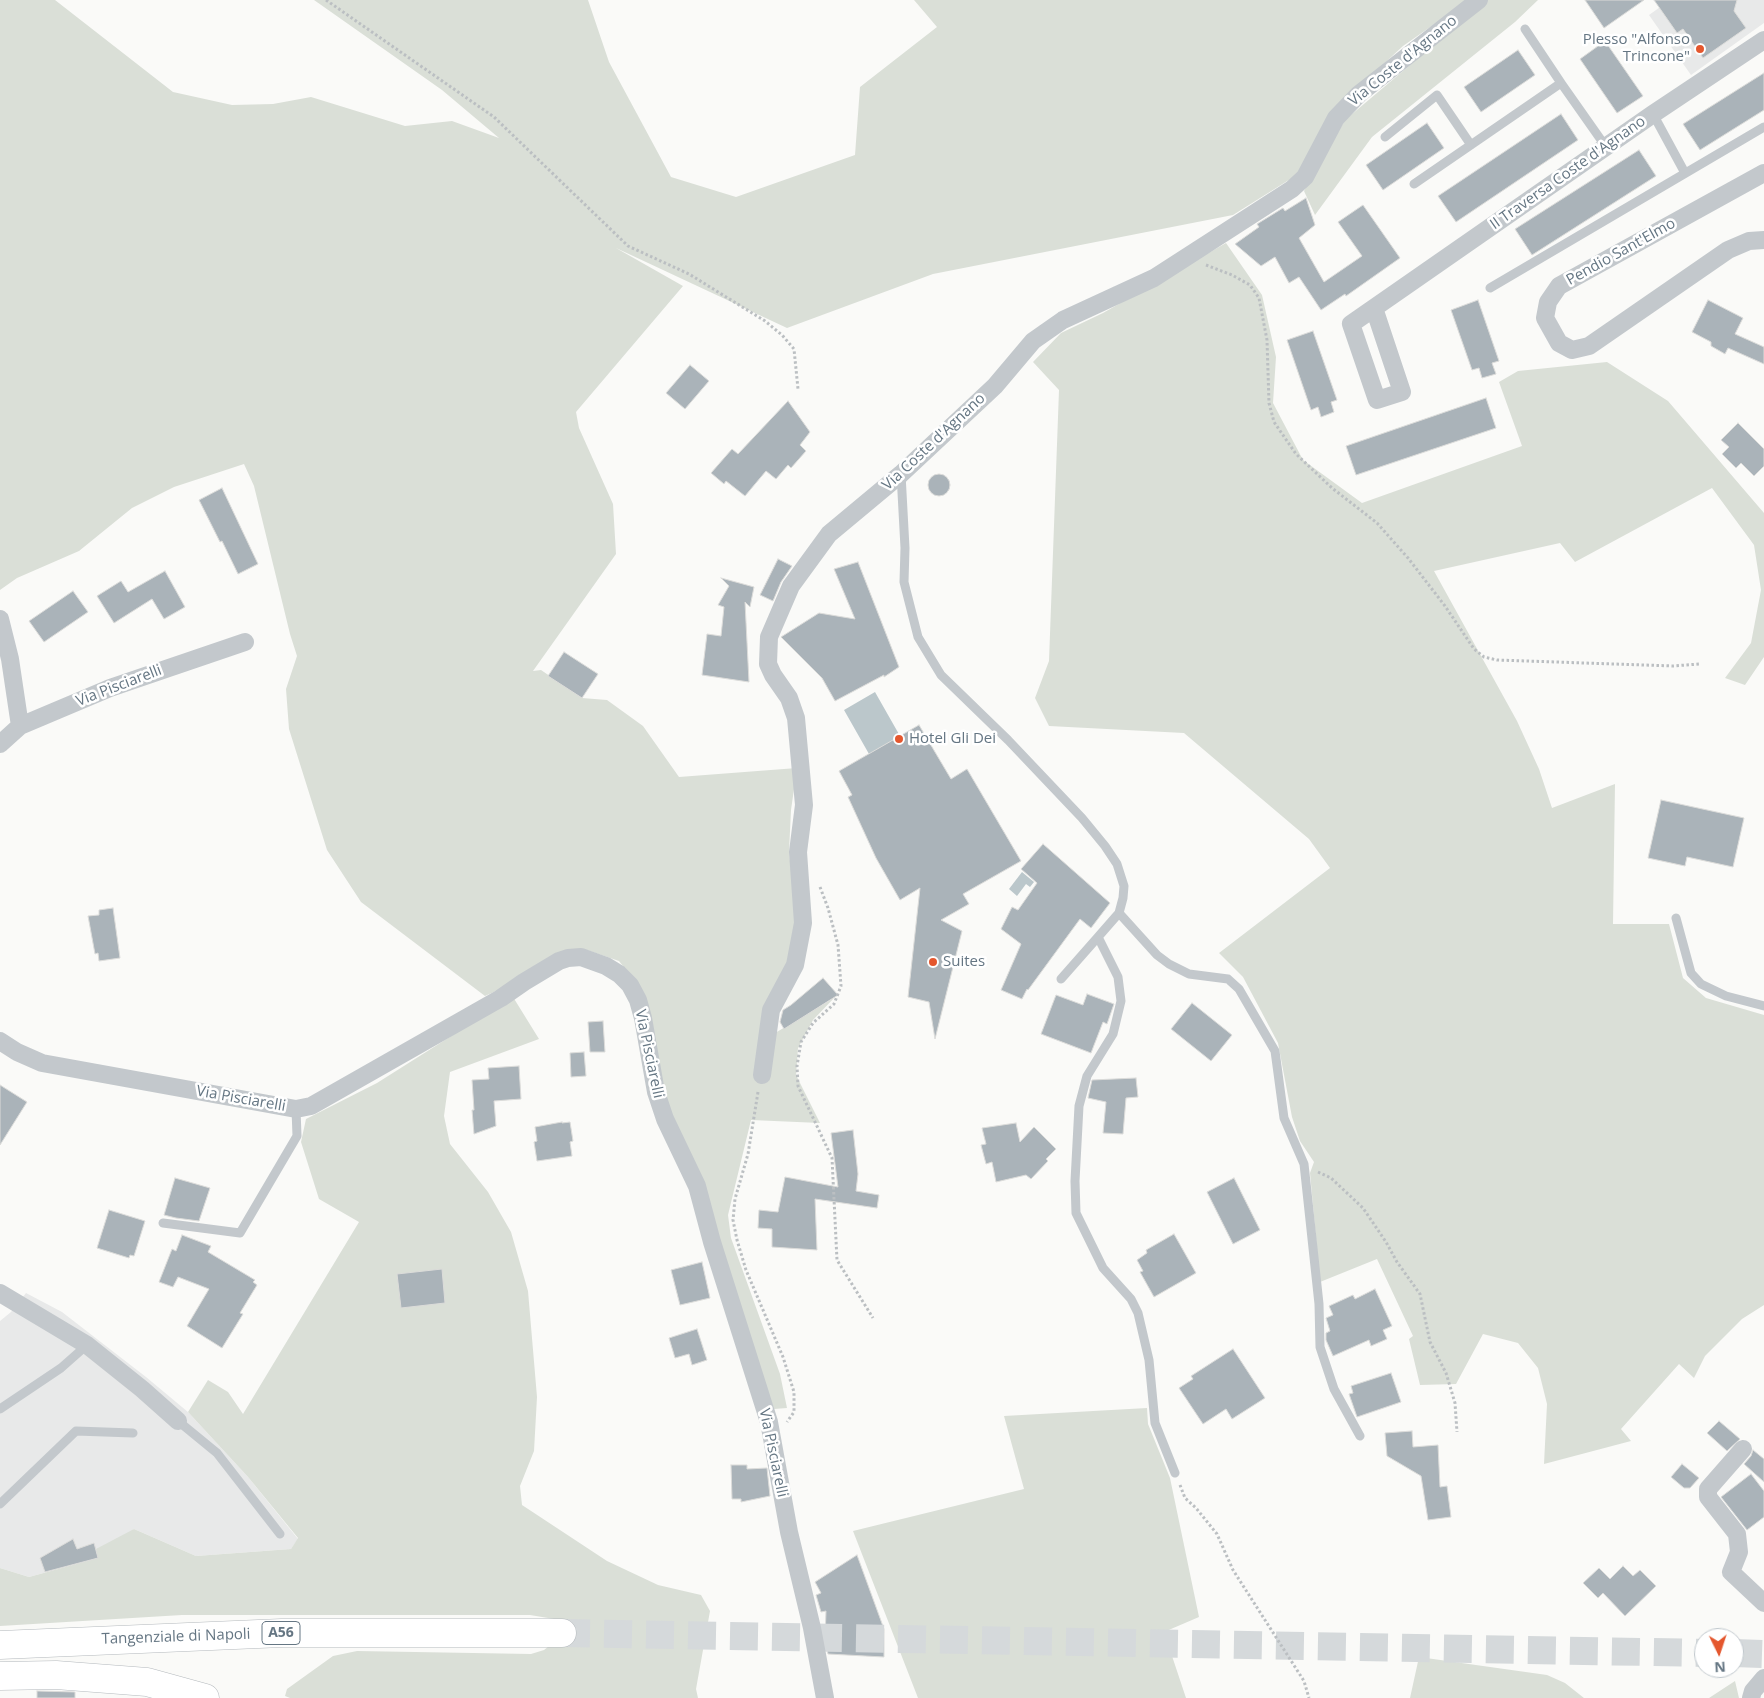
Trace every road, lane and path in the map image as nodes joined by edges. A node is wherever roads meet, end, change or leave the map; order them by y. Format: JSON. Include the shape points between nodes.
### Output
{"nodes":[{"id":1,"x":326,"y":0,"type":"edge"},
{"id":2,"x":1479,"y":0,"type":"edge"},
{"id":3,"x":1525,"y":29,"type":"dead end"},
{"id":4,"x":1764,"y":40,"type":"edge"},
{"id":5,"x":1561,"y":83,"type":"junction"},
{"id":6,"x":1653,"y":114,"type":"junction"},
{"id":7,"x":1764,"y":127,"type":"edge"},
{"id":8,"x":1385,"y":137,"type":"dead end"},
{"id":9,"x":1471,"y":145,"type":"junction"},
{"id":10,"x":1606,"y":147,"type":"junction"},
{"id":11,"x":1686,"y":173,"type":"junction"},
{"id":12,"x":1764,"y":173,"type":"edge"},
{"id":13,"x":1414,"y":184,"type":"dead end"},
{"id":14,"x":1764,"y":240,"type":"edge"},
{"id":15,"x":1191,"y":254,"type":"junction"},
{"id":16,"x":1490,"y":288,"type":"dead end"},
{"id":17,"x":1374,"y":308,"type":"junction"},
{"id":18,"x":798,"y":389,"type":"dead end"},
{"id":19,"x":901,"y":474,"type":"junction"},
{"id":20,"x":0,"y":619,"type":"edge"},
{"id":21,"x":246,"y":642,"type":"dead end"},
{"id":22,"x":1699,"y":664,"type":"dead end"},
{"id":23,"x":20,"y":726,"type":"junction"},
{"id":24,"x":0,"y":744,"type":"edge"},
{"id":25,"x":817,"y":880,"type":"dead end"},
{"id":26,"x":1119,"y":913,"type":"junction"},
{"id":27,"x":1676,"y":918,"type":"dead end"},
{"id":28,"x":1098,"y":938,"type":"junction"},
{"id":29,"x":1061,"y":979,"type":"dead end"},
{"id":30,"x":1764,"y":1006,"type":"edge"},
{"id":31,"x":0,"y":1041,"type":"edge"},
{"id":32,"x":762,"y":1075,"type":"joint"},
{"id":33,"x":296,"y":1109,"type":"junction"},
{"id":34,"x":1304,"y":1164,"type":"junction"},
{"id":35,"x":163,"y":1223,"type":"dead end"},
{"id":36,"x":0,"y":1293,"type":"edge"},
{"id":37,"x":873,"y":1318,"type":"dead end"},
{"id":38,"x":87,"y":1345,"type":"junction"},
{"id":39,"x":0,"y":1409,"type":"edge"},
{"id":40,"x":178,"y":1421,"type":"joint"},
{"id":41,"x":1457,"y":1432,"type":"dead end"},
{"id":42,"x":133,"y":1433,"type":"dead end"},
{"id":43,"x":1360,"y":1436,"type":"dead end"},
{"id":44,"x":775,"y":1448,"type":"junction"},
{"id":45,"x":1744,"y":1449,"type":"dead end"},
{"id":46,"x":1175,"y":1473,"type":"joint"},
{"id":47,"x":0,"y":1504,"type":"edge"},
{"id":48,"x":280,"y":1534,"type":"dead end"},
{"id":49,"x":1764,"y":1603,"type":"edge"},
{"id":50,"x":562,"y":1633,"type":"tunnel mouth"},
{"id":51,"x":0,"y":1645,"type":"edge"},
{"id":52,"x":0,"y":1676,"type":"edge"},
{"id":53,"x":1764,"y":1678,"type":"edge"},
{"id":54,"x":0,"y":1691,"type":"edge"},
{"id":55,"x":205,"y":1698,"type":"edge"},
{"id":56,"x":825,"y":1698,"type":"edge"},
{"id":57,"x":1309,"y":1698,"type":"edge"},
{"id":58,"x":1751,"y":1698,"type":"edge"}],
"edges":[{"from":1,"to":18,"type":"path","via":[[494,118],[628,246],[689,274],[782,334],[794,349]]},
{"from":2,"to":15,"type":"street","name":"Via Coste d'Agnano","via":[[1359,94],[1336,118],[1305,177],[1292,189]]},
{"from":3,"to":5,"type":"lane"},
{"from":4,"to":6,"type":"street","name":"II Traversa Coste d'Agnano"},
{"from":5,"to":9,"type":"lane"},
{"from":5,"to":10,"type":"lane"},
{"from":6,"to":10,"type":"street","name":"II Traversa Coste d'Agnano"},
{"from":6,"to":11,"type":"lane"},
{"from":7,"to":11,"type":"lane"},
{"from":8,"to":9,"type":"lane","via":[[1437,95]]},
{"from":9,"to":13,"type":"lane"},
{"from":10,"to":17,"type":"street","name":"II Traversa Coste d'Agnano"},
{"from":11,"to":16,"type":"lane"},
{"from":12,"to":14,"type":"street","name":"Pendio Sant'Elmo","via":[[1559,286],[1548,302],[1545,318],[1559,343],[1572,350],[1589,346],[1728,250],[1749,241]]},
{"from":15,"to":19,"type":"street","name":"Via Coste d'Agnano","via":[[1154,278],[1064,320],[1034,341],[995,386]]},
{"from":15,"to":22,"type":"path","via":[[1250,285],[1259,298],[1267,340],[1269,403],[1274,422],[1296,454],[1332,488],[1377,523],[1408,558],[1474,649],[1484,658],[1673,666]]},
{"from":17,"to":17,"type":"street","name":"II Traversa Coste d'Agnano","via":[[1351,324],[1377,400],[1402,392]]},
{"from":19,"to":26,"type":"lane","via":[[904,582],[918,637],[941,675],[1008,740],[1105,846],[1117,864],[1124,886]]},
{"from":19,"to":32,"type":"street","name":"Via Coste d'Agnano","via":[[829,534],[791,586],[769,637],[768,664],[789,698],[796,718],[804,805],[798,852],[803,923],[795,965],[771,1010]]},
{"from":20,"to":23,"type":"street"},
{"from":21,"to":23,"type":"street","name":"Via Pisciarelli","via":[[110,688]]},
{"from":23,"to":24,"type":"street","name":"Via Pisciarelli"},
{"from":25,"to":37,"type":"path","via":[[838,945],[841,986],[834,1004],[814,1023],[801,1042],[798,1086],[832,1158],[837,1260]]},
{"from":26,"to":28,"type":"lane"},
{"from":26,"to":34,"type":"lane","via":[[1169,964],[1189,974],[1228,979],[1239,989],[1275,1051],[1284,1118]]},
{"from":27,"to":30,"type":"lane","via":[[1691,973],[1701,984],[1726,996]]},
{"from":28,"to":29,"type":"lane"},
{"from":28,"to":46,"type":"lane","via":[[1118,977],[1121,1001],[1113,1034],[1088,1076],[1079,1106],[1076,1214],[1103,1268],[1131,1299],[1138,1313],[1149,1360],[1154,1423]]},
{"from":31,"to":33,"type":"street","name":"Via Pisciarelli","via":[[42,1063]]},
{"from":32,"to":44,"type":"path","via":[[733,1220],[746,1270],[783,1357],[794,1392],[794,1412]]},
{"from":33,"to":35,"type":"lane","via":[[297,1136],[240,1233]]},
{"from":33,"to":44,"type":"street","name":"Via Pisciarelli","via":[[311,1106],[501,998],[559,961],[581,958],[619,974],[638,1000],[656,1092],[665,1119],[697,1186],[770,1422]]},
{"from":34,"to":41,"type":"path","via":[[1330,1178],[1364,1208],[1396,1262],[1420,1294],[1430,1342],[1446,1373],[1455,1403]]},
{"from":34,"to":43,"type":"lane","via":[[1319,1304],[1320,1347],[1334,1389]]},
{"from":36,"to":38,"type":"street"},
{"from":38,"to":39,"type":"lane","via":[[61,1368]]},
{"from":38,"to":40,"type":"street"},
{"from":40,"to":48,"type":"lane","via":[[217,1454]]},
{"from":42,"to":47,"type":"lane","via":[[76,1431]]},
{"from":44,"to":56,"type":"street","name":"Via Pisciarelli"},
{"from":45,"to":49,"type":"street","via":[[1708,1489],[1708,1497],[1737,1534],[1739,1552],[1731,1572]]},
{"from":46,"to":57,"type":"path","via":[[1184,1498],[1217,1534],[1233,1570],[1304,1681]]},
{"from":50,"to":51,"type":"highway","name":"Tangenziale di Napoli","number":"A56","via":[[282,1633]]},
{"from":52,"to":55,"type":"highway","via":[[56,1675],[147,1682]]},
{"from":53,"to":58,"type":"street"},
{"from":54,"to":55,"type":"highway","via":[[130,1691]]}]}
